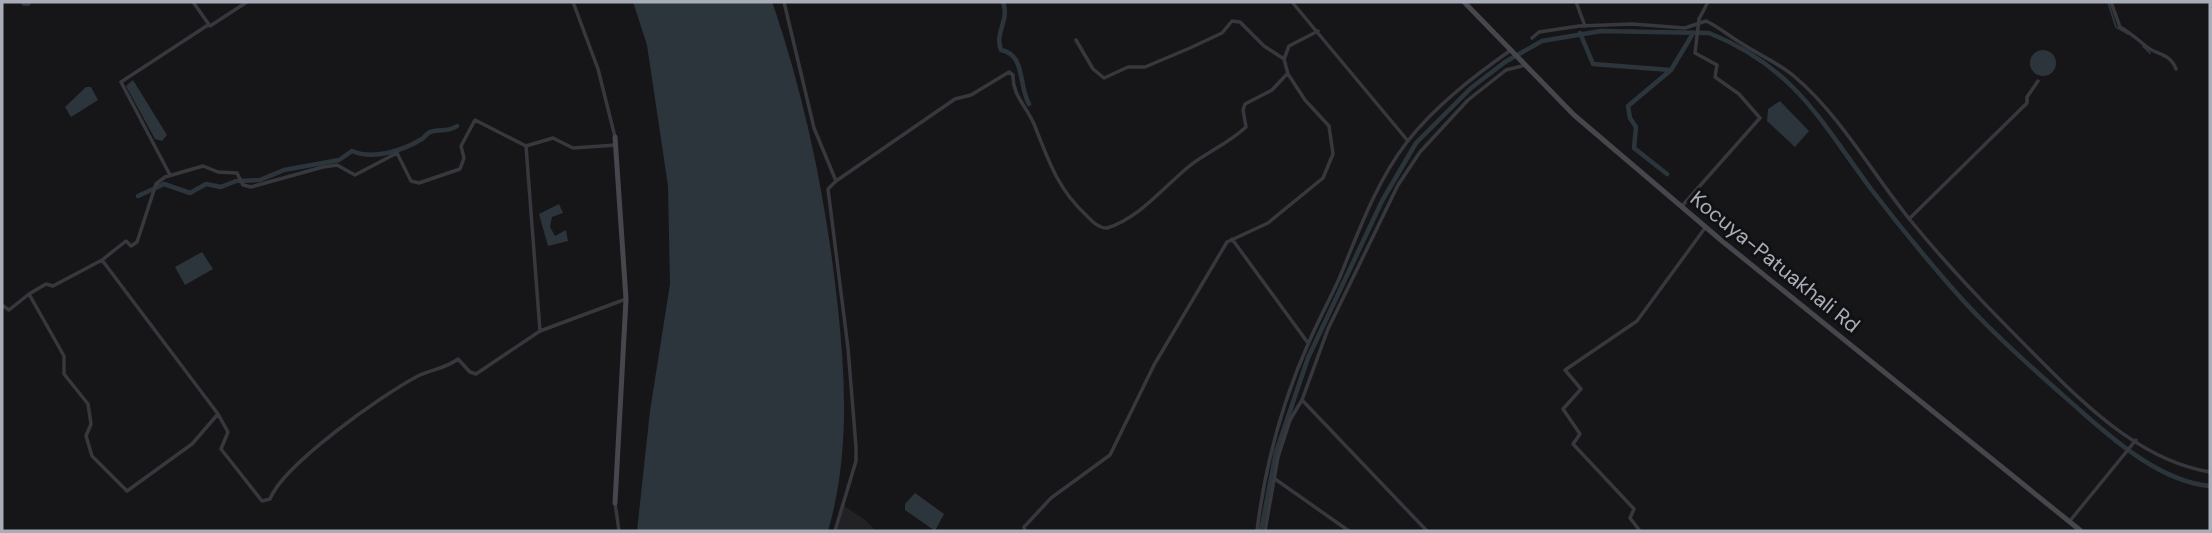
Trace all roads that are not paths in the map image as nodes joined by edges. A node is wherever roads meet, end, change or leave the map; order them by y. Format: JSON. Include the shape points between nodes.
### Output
{"nodes":[{"id":1,"x":193,"y":2,"type":"edge"},
{"id":2,"x":247,"y":2,"type":"edge"},
{"id":3,"x":573,"y":2,"type":"edge"},
{"id":4,"x":784,"y":2,"type":"edge"},
{"id":5,"x":1292,"y":2,"type":"edge"},
{"id":6,"x":1464,"y":2,"type":"edge"},
{"id":7,"x":1576,"y":2,"type":"edge"},
{"id":8,"x":1708,"y":2,"type":"edge"},
{"id":9,"x":2111,"y":2,"type":"edge"},
{"id":10,"x":208,"y":25,"type":"junction"},
{"id":11,"x":1585,"y":26,"type":"junction"},
{"id":12,"x":1698,"y":28,"type":"junction"},
{"id":13,"x":1318,"y":31,"type":"junction"},
{"id":14,"x":1532,"y":38,"type":"dead end"},
{"id":15,"x":1076,"y":40,"type":"dead end"},
{"id":16,"x":1512,"y":51,"type":"junction"},
{"id":17,"x":1284,"y":59,"type":"junction"},
{"id":18,"x":1524,"y":64,"type":"junction"},
{"id":19,"x":2176,"y":69,"type":"dead end"},
{"id":20,"x":1288,"y":74,"type":"junction"},
{"id":21,"x":2038,"y":81,"type":"dead end"},
{"id":22,"x":615,"y":137,"type":"joint"},
{"id":23,"x":1408,"y":141,"type":"junction"},
{"id":24,"x":616,"y":145,"type":"junction"},
{"id":25,"x":526,"y":146,"type":"junction"},
{"id":26,"x":170,"y":175,"type":"junction"},
{"id":27,"x":836,"y":181,"type":"junction"},
{"id":28,"x":1682,"y":206,"type":"junction"},
{"id":29,"x":1909,"y":219,"type":"junction"},
{"id":30,"x":1705,"y":227,"type":"junction"},
{"id":31,"x":1232,"y":239,"type":"junction"},
{"id":32,"x":102,"y":260,"type":"junction"},
{"id":33,"x":29,"y":294,"type":"junction"},
{"id":34,"x":626,"y":299,"type":"junction"},
{"id":35,"x":2,"y":305,"type":"edge"},
{"id":36,"x":540,"y":331,"type":"junction"},
{"id":37,"x":1308,"y":343,"type":"junction"},
{"id":38,"x":1302,"y":400,"type":"junction"},
{"id":39,"x":218,"y":414,"type":"junction"},
{"id":40,"x":2134,"y":442,"type":"junction"},
{"id":41,"x":2210,"y":472,"type":"edge"},
{"id":42,"x":1275,"y":479,"type":"junction"},
{"id":43,"x":615,"y":503,"type":"joint"},
{"id":44,"x":2069,"y":522,"type":"junction"},
{"id":45,"x":619,"y":531,"type":"edge"},
{"id":46,"x":835,"y":531,"type":"edge"},
{"id":47,"x":1026,"y":531,"type":"edge"},
{"id":48,"x":1257,"y":531,"type":"edge"},
{"id":49,"x":1265,"y":531,"type":"edge"},
{"id":50,"x":1349,"y":531,"type":"edge"},
{"id":51,"x":1427,"y":531,"type":"edge"},
{"id":52,"x":1640,"y":531,"type":"edge"},
{"id":53,"x":2081,"y":531,"type":"edge"}],
"edges":[{"from":1,"to":10,"type":"street"},
{"from":2,"to":10,"type":"street"},
{"from":3,"to":22,"type":"street","via":[[598,69]]},
{"from":4,"to":27,"type":"street","via":[[814,128]]},
{"from":5,"to":13,"type":"street"},
{"from":6,"to":16,"type":"main road","name":"Kocuya-Patuakhali Rd"},
{"from":7,"to":11,"type":"street"},
{"from":8,"to":12,"type":"street"},
{"from":9,"to":19,"type":"street","via":[[2120,27],[2168,57]]},
{"from":10,"to":26,"type":"street","via":[[121,82]]},
{"from":11,"to":12,"type":"street"},
{"from":11,"to":14,"type":"street","via":[[1544,31]]},
{"from":12,"to":28,"type":"street","via":[[1695,53],[1717,65],[1715,76],[1760,118]]},
{"from":12,"to":29,"type":"street","via":[[1706,21],[1715,25],[1796,77]]},
{"from":13,"to":17,"type":"street","via":[[1289,46]]},
{"from":13,"to":23,"type":"street"},
{"from":15,"to":17,"type":"street","via":[[1093,69],[1104,78],[1191,48],[1223,33],[1237,20]]},
{"from":16,"to":18,"type":"main road","name":"Kocuya-Patuakhali Rd"},
{"from":16,"to":23,"type":"street","via":[[1447,101]]},
{"from":17,"to":20,"type":"street"},
{"from":18,"to":28,"type":"main road","name":"Kocuya-Patuakhali Rd","via":[[1574,115]]},
{"from":18,"to":38,"type":"street","via":[[1482,88],[1406,170],[1328,329]]},
{"from":20,"to":27,"type":"street","via":[[1272,90],[1245,104],[1246,127],[1234,138],[1189,166],[1130,216],[1107,228],[1077,207],[1054,177],[1009,72],[971,95],[955,99]]},
{"from":20,"to":31,"type":"street","via":[[1329,126],[1333,154],[1323,178],[1310,191],[1268,223]]},
{"from":21,"to":29,"type":"street","via":[[2026,103]]},
{"from":22,"to":24,"type":"main road"},
{"from":23,"to":37,"type":"street","via":[[1377,192]]},
{"from":24,"to":25,"type":"street","via":[[573,148],[553,138]]},
{"from":24,"to":34,"type":"main road"},
{"from":25,"to":26,"type":"street","via":[[475,120],[461,146],[464,158],[460,169],[419,183],[411,181],[397,153],[355,175],[338,165],[251,187],[244,186],[239,175],[203,166]]},
{"from":25,"to":36,"type":"street"},
{"from":26,"to":32,"type":"street","via":[[156,184],[136,242],[131,246],[126,241],[120,243]]},
{"from":27,"to":46,"type":"street","via":[[828,188],[848,348],[856,461]]},
{"from":28,"to":30,"type":"main road","name":"Kocuya-Patuakhali Rd"},
{"from":29,"to":40,"type":"street","via":[[1983,304],[2064,384]]},
{"from":30,"to":44,"type":"main road","name":"Kocuya-Patuakhali Rd"},
{"from":30,"to":52,"type":"street","via":[[1637,321],[1565,370],[1581,389],[1563,409],[1580,434],[1573,444],[1634,509],[1630,518]]},
{"from":31,"to":37,"type":"street"},
{"from":31,"to":47,"type":"street","via":[[1154,365],[1110,456],[1051,498],[1024,527]]},
{"from":32,"to":33,"type":"street"},
{"from":32,"to":39,"type":"street"},
{"from":33,"to":35,"type":"street","via":[[9,310]]},
{"from":33,"to":39,"type":"street","via":[[64,356],[64,374],[88,404],[91,424],[86,436],[92,456],[127,491],[192,444]]},
{"from":34,"to":36,"type":"street"},
{"from":34,"to":43,"type":"main road"},
{"from":36,"to":39,"type":"street","via":[[476,374],[458,359],[380,400],[332,434],[275,485],[270,499],[262,501],[221,449],[228,432]]},
{"from":37,"to":48,"type":"street","via":[[1275,436]]},
{"from":38,"to":42,"type":"street","via":[[1282,443]]},
{"from":38,"to":51,"type":"street"},
{"from":40,"to":41,"type":"street"},
{"from":40,"to":44,"type":"street"},
{"from":42,"to":49,"type":"street"},
{"from":42,"to":50,"type":"street"},
{"from":43,"to":45,"type":"street"},
{"from":44,"to":53,"type":"main road","name":"Kocuya-Patuakhali Rd"}]}
